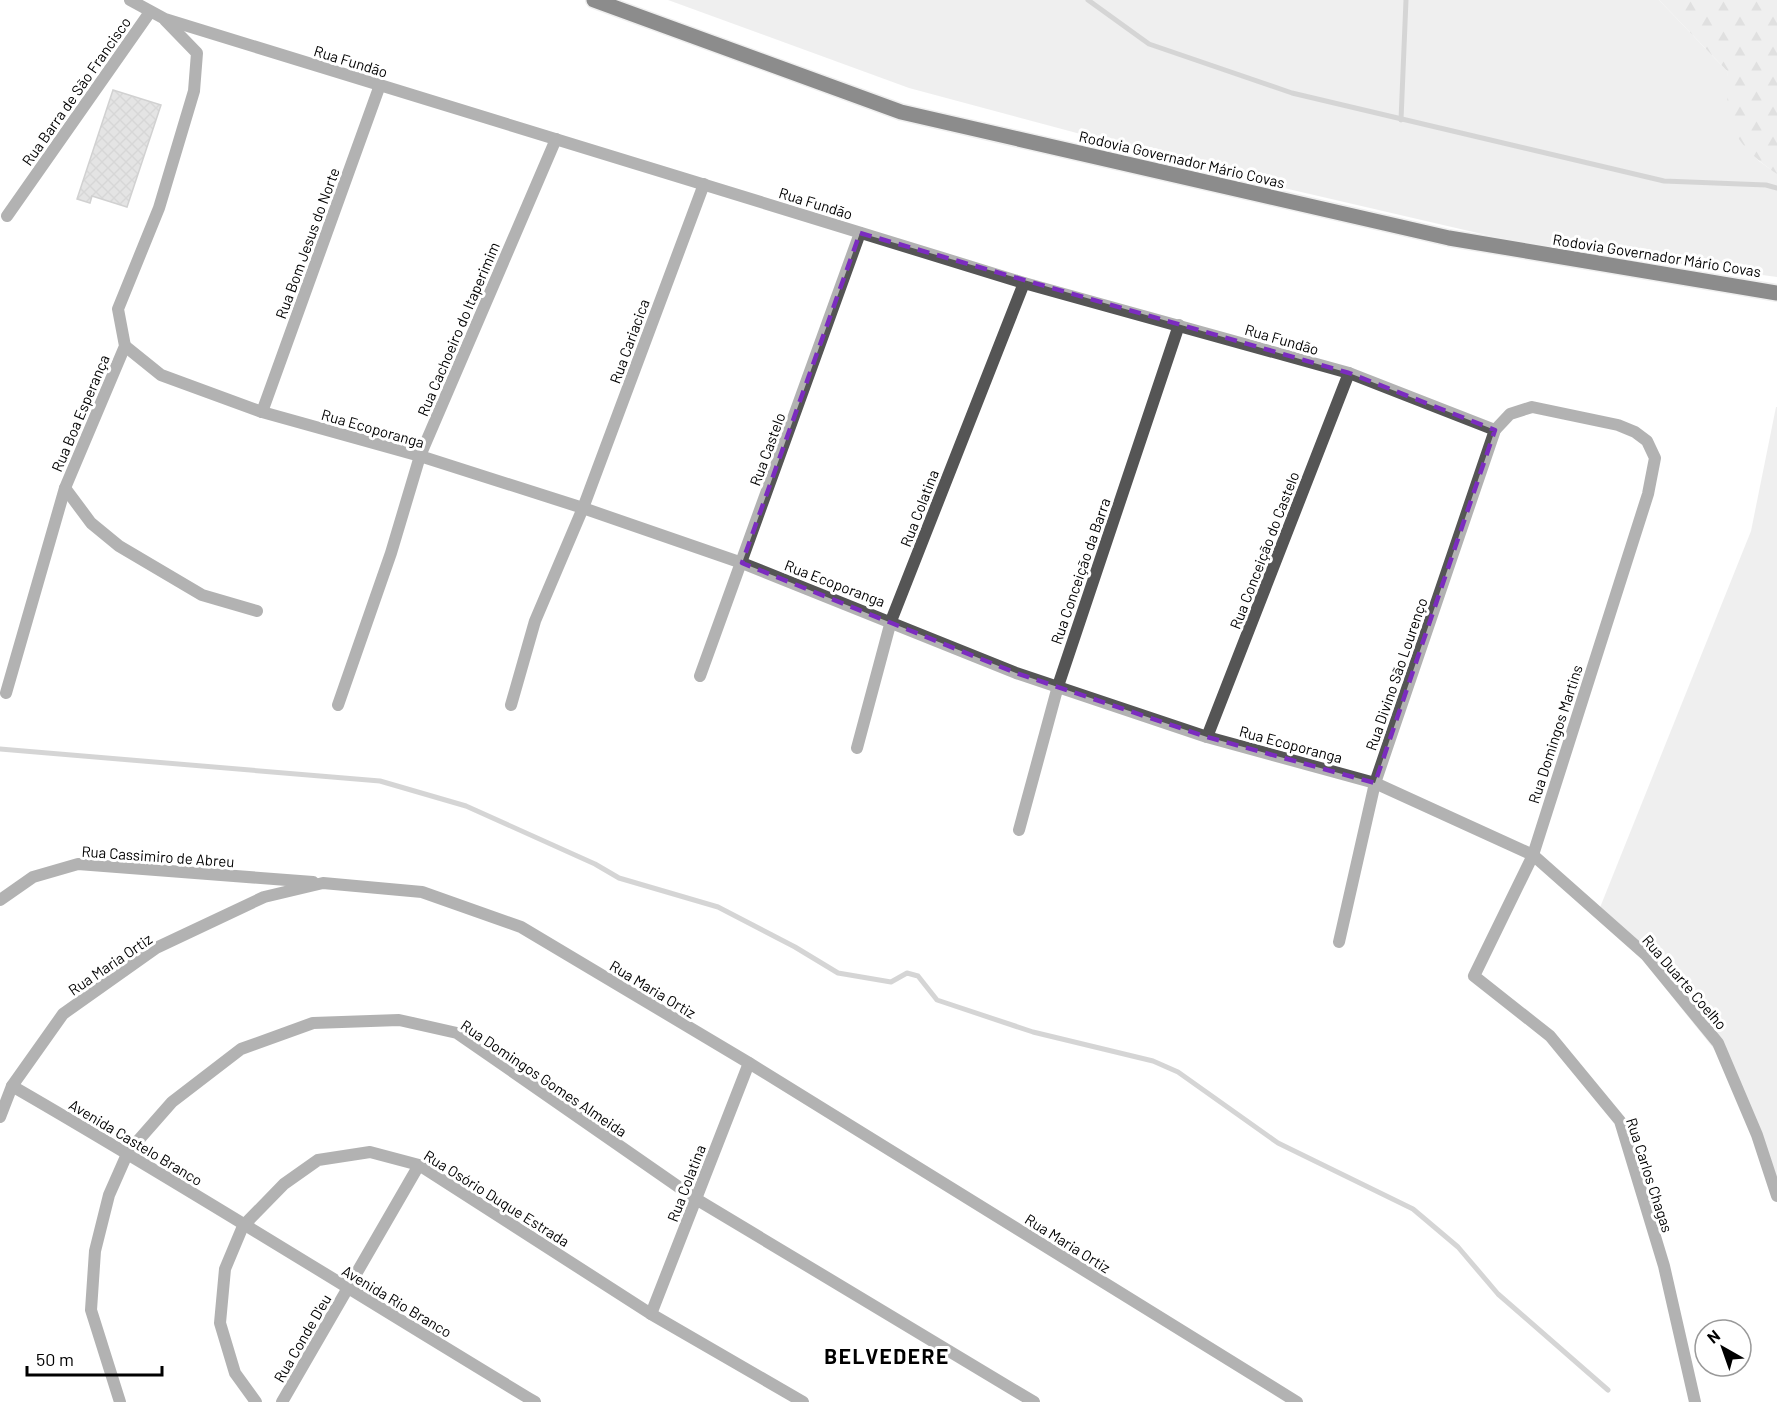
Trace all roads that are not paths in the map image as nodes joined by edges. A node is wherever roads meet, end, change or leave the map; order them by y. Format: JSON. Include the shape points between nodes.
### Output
{"nodes":[{"id":1,"x":130,"y":0,"type":"edge"},
{"id":2,"x":594,"y":0,"type":"edge"},
{"id":3,"x":150,"y":12,"type":"junction"},
{"id":4,"x":165,"y":19,"type":"junction"},
{"id":5,"x":380,"y":85,"type":"junction"},
{"id":6,"x":556,"y":139,"type":"junction"},
{"id":7,"x":704,"y":184,"type":"junction"},
{"id":8,"x":7,"y":216,"type":"dead end"},
{"id":9,"x":860,"y":233,"type":"junction"},
{"id":10,"x":1024,"y":283,"type":"junction"},
{"id":11,"x":1777,"y":293,"type":"edge"},
{"id":12,"x":1179,"y":325,"type":"junction"},
{"id":13,"x":125,"y":346,"type":"junction"},
{"id":14,"x":1349,"y":373,"type":"junction"},
{"id":15,"x":262,"y":412,"type":"junction"},
{"id":16,"x":1498,"y":426,"type":"junction"},
{"id":17,"x":420,"y":456,"type":"junction"},
{"id":18,"x":64,"y":488,"type":"junction"},
{"id":19,"x":583,"y":508,"type":"junction"},
{"id":20,"x":742,"y":563,"type":"junction"},
{"id":21,"x":257,"y":611,"type":"dead end"},
{"id":22,"x":891,"y":621,"type":"junction"},
{"id":23,"x":700,"y":676,"type":"dead end"},
{"id":24,"x":1058,"y":686,"type":"junction"},
{"id":25,"x":6,"y":693,"type":"dead end"},
{"id":26,"x":338,"y":705,"type":"dead end"},
{"id":27,"x":511,"y":705,"type":"dead end"},
{"id":28,"x":1207,"y":737,"type":"junction"},
{"id":29,"x":857,"y":748,"type":"dead end"},
{"id":30,"x":1375,"y":783,"type":"junction"},
{"id":31,"x":1019,"y":830,"type":"dead end"},
{"id":32,"x":1533,"y":855,"type":"junction"},
{"id":33,"x":323,"y":883,"type":"junction"},
{"id":34,"x":0,"y":900,"type":"edge"},
{"id":35,"x":1339,"y":942,"type":"dead end"},
{"id":36,"x":1474,"y":976,"type":"joint"},
{"id":37,"x":749,"y":1063,"type":"junction"},
{"id":38,"x":12,"y":1086,"type":"junction"},
{"id":39,"x":0,"y":1117,"type":"edge"},
{"id":40,"x":128,"y":1152,"type":"junction"},
{"id":41,"x":419,"y":1165,"type":"junction"},
{"id":42,"x":1777,"y":1196,"type":"edge"},
{"id":43,"x":696,"y":1199,"type":"junction"},
{"id":44,"x":243,"y":1226,"type":"junction"},
{"id":45,"x":348,"y":1289,"type":"junction"},
{"id":46,"x":651,"y":1314,"type":"junction"},
{"id":47,"x":120,"y":1402,"type":"edge"},
{"id":48,"x":256,"y":1402,"type":"edge"},
{"id":49,"x":282,"y":1402,"type":"edge"},
{"id":50,"x":535,"y":1402,"type":"edge"},
{"id":51,"x":803,"y":1402,"type":"edge"},
{"id":52,"x":1034,"y":1402,"type":"edge"},
{"id":53,"x":1297,"y":1402,"type":"edge"},
{"id":54,"x":1695,"y":1402,"type":"edge"}],
"edges":[{"from":1,"to":3,"type":"street","name":"Rua Fundão"},
{"from":2,"to":11,"type":"main road","name":"Rodovia Governador Mário Covas","via":[[901,112],[1449,238]]},
{"from":3,"to":4,"type":"street","name":"Rua Fundão"},
{"from":3,"to":8,"type":"street","name":"Rua Barra de São Francisco"},
{"from":4,"to":5,"type":"street","name":"Rua Fundão"},
{"from":4,"to":13,"type":"street","name":"Rua Boa Esperança","via":[[197,53],[194,91],[159,208],[118,309]]},
{"from":5,"to":6,"type":"street","name":"Rua Fundão"},
{"from":5,"to":15,"type":"street","name":"Rua Bom Jesus do Norte"},
{"from":6,"to":7,"type":"street","name":"Rua Fundão"},
{"from":6,"to":17,"type":"street","name":"Rua Cachoeiro do Itaperimim"},
{"from":7,"to":9,"type":"street","name":"Rua Fundão"},
{"from":7,"to":19,"type":"street","name":"Rua Cariacica"},
{"from":9,"to":10,"type":"street","name":"Rua Fundão"},
{"from":9,"to":20,"type":"street","name":"Rua Castelo"},
{"from":10,"to":12,"type":"street","name":"Rua Fundão"},
{"from":10,"to":22,"type":"street","name":"Rua Colatina"},
{"from":12,"to":14,"type":"street","name":"Rua Fundão"},
{"from":12,"to":24,"type":"street","name":"Rua Conceição da Barra"},
{"from":13,"to":15,"type":"street","name":"Rua Ecoporanga","via":[[161,375]]},
{"from":13,"to":18,"type":"street","name":"Rua Boa Esperança"},
{"from":14,"to":16,"type":"street","name":"Rua Fundão"},
{"from":14,"to":28,"type":"street","name":"Rua Conceição do Castelo"},
{"from":15,"to":17,"type":"street","name":"Rua Ecoporanga"},
{"from":16,"to":30,"type":"street","name":"Rua Divino São Lourenço"},
{"from":16,"to":32,"type":"street","name":"Rua Domingos Martins","via":[[1510,414],[1532,407],[1635,432],[1647,441],[1655,458],[1648,494]]},
{"from":17,"to":19,"type":"street","name":"Rua Ecoporanga"},
{"from":17,"to":26,"type":"street","name":"Rua Cachoeiro do Itaperimim"},
{"from":18,"to":21,"type":"street","via":[[91,523],[119,546],[202,595]]},
{"from":18,"to":25,"type":"street","name":"Rua Boa Esperança"},
{"from":19,"to":20,"type":"street","name":"Rua Ecoporanga"},
{"from":19,"to":27,"type":"street","name":"Rua Cariacica","via":[[535,621]]},
{"from":20,"to":22,"type":"street","name":"Rua Ecoporanga"},
{"from":20,"to":23,"type":"street","name":"Rua Castelo"},
{"from":22,"to":24,"type":"street","name":"Rua Ecoporanga","via":[[1016,673]]},
{"from":22,"to":29,"type":"street","name":"Rua Colatina"},
{"from":24,"to":28,"type":"street","name":"Rua Ecoporanga"},
{"from":24,"to":31,"type":"street","name":"Rua Conceição da Barra"},
{"from":28,"to":30,"type":"street","name":"Rua Ecoporanga"},
{"from":30,"to":32,"type":"street","name":"Rua Ecoporanga"},
{"from":30,"to":35,"type":"street","name":"Rua Divino São Lourenço"},
{"from":32,"to":36,"type":"street","name":"Rua Domingos Martins"},
{"from":32,"to":42,"type":"street","name":"Rua Duarte Coelho","via":[[1646,955],[1718,1043],[1757,1135]]},
{"from":33,"to":34,"type":"street","name":"Rua Cassimiro de Abreu","via":[[78,864],[33,877]]},
{"from":33,"to":37,"type":"street","name":"Rua Maria Ortiz","via":[[422,892],[521,927]]},
{"from":33,"to":38,"type":"street","name":"Rua Maria Ortiz","via":[[264,897],[156,948],[63,1014]]},
{"from":36,"to":54,"type":"street","name":"Rua Carlos Chagas","via":[[1550,1036],[1620,1121],[1664,1266]]},
{"from":37,"to":43,"type":"street","name":"Rua Colatina"},
{"from":37,"to":53,"type":"street","name":"Rua Maria Ortiz"},
{"from":38,"to":39,"type":"street","name":"Rua Maria Ortiz"},
{"from":38,"to":40,"type":"street","name":"Avenida Castelo Branco"},
{"from":40,"to":43,"type":"street","name":"Rua Domingos Gomes Almeida","via":[[172,1102],[241,1049],[313,1023],[399,1020],[457,1033]]},
{"from":40,"to":44,"type":"street","name":"Avenida Castelo Branco"},
{"from":40,"to":47,"type":"street","name":"Rua Domingos Gomes Almeida","via":[[109,1195],[94,1251],[92,1310]]},
{"from":41,"to":44,"type":"street","name":"Rua Osório Duque Estrada","via":[[370,1152],[318,1160],[284,1184]]},
{"from":41,"to":45,"type":"street","name":"Rua Conde D'eu"},
{"from":41,"to":46,"type":"street","name":"Rua Osório Duque Estrada"},
{"from":43,"to":46,"type":"street","name":"Rua Colatina"},
{"from":43,"to":52,"type":"street","name":"Rua Domingos Gomes Almeida"},
{"from":44,"to":45,"type":"street","name":"Avenida Rio Branco"},
{"from":44,"to":48,"type":"street","name":"Rua Osório Duque Estrada","via":[[225,1269],[220,1323],[235,1373]]},
{"from":45,"to":49,"type":"street","name":"Rua Conde D'eu"},
{"from":45,"to":50,"type":"street","name":"Avenida Rio Branco"},
{"from":46,"to":51,"type":"street","name":"Rua Osório Duque Estrada"}]}
